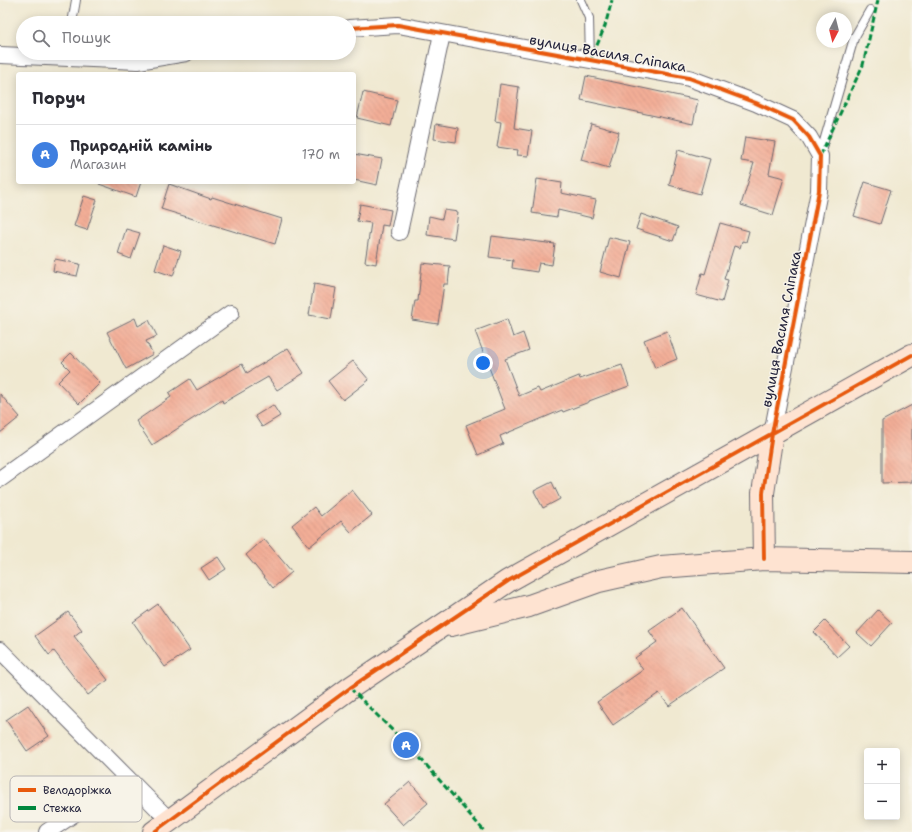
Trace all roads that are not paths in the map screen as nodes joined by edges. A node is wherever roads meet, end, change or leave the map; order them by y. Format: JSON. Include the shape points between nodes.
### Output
{"nodes":[{"id":1,"x":76,"y":0,"type":"edge"},
{"id":2,"x":581,"y":0,"type":"edge"},
{"id":3,"x":870,"y":10,"type":"dead end"},
{"id":4,"x":73,"y":16,"type":"edge"},
{"id":5,"x":356,"y":28,"type":"edge"},
{"id":6,"x":442,"y":34,"type":"junction"},
{"id":7,"x":0,"y":55,"type":"edge"},
{"id":8,"x":16,"y":55,"type":"edge"},
{"id":9,"x":124,"y":60,"type":"edge"},
{"id":10,"x":144,"y":60,"type":"edge"},
{"id":11,"x":590,"y":62,"type":"junction"},
{"id":12,"x":820,"y":156,"type":"junction"},
{"id":13,"x":399,"y":232,"type":"dead end"},
{"id":14,"x":231,"y":313,"type":"dead end"},
{"id":15,"x":912,"y":355,"type":"edge"},
{"id":16,"x":772,"y":434,"type":"junction"},
{"id":17,"x":0,"y":480,"type":"edge"},
{"id":18,"x":764,"y":559,"type":"junction"},
{"id":19,"x":912,"y":562,"type":"edge"},
{"id":20,"x":437,"y":628,"type":"junction"},
{"id":21,"x":0,"y":650,"type":"edge"},
{"id":22,"x":125,"y":776,"type":"edge"},
{"id":23,"x":142,"y":799,"type":"edge"},
{"id":24,"x":62,"y":822,"type":"edge"},
{"id":25,"x":162,"y":826,"type":"edge"},
{"id":26,"x":47,"y":832,"type":"edge"}],
"edges":[{"from":1,"to":4,"type":"lane"},
{"from":2,"to":11,"type":"lane","via":[[589,18]]},
{"from":3,"to":12,"type":"lane","via":[[854,38]]},
{"from":5,"to":6,"type":"street","name":"вулиця Василя Сліпака","via":[[398,25]]},
{"from":6,"to":11,"type":"street","name":"вулиця Василя Сліпака"},
{"from":6,"to":13,"type":"street"},
{"from":7,"to":8,"type":"street"},
{"from":9,"to":10,"type":"street"},
{"from":11,"to":12,"type":"street","name":"вулиця Василя Сліпака","via":[[689,78],[756,103],[793,120],[810,137]]},
{"from":12,"to":16,"type":"street","name":"вулиця Василя Сліпака","via":[[819,191]]},
{"from":14,"to":17,"type":"street"},
{"from":15,"to":16,"type":"main road"},
{"from":16,"to":18,"type":"main road","via":[[763,493]]},
{"from":16,"to":20,"type":"main road","via":[[508,581]]},
{"from":18,"to":19,"type":"main road"},
{"from":18,"to":20,"type":"main road","via":[[661,567],[599,581],[529,606]]},
{"from":20,"to":25,"type":"main road","via":[[350,688]]},
{"from":21,"to":22,"type":"street"},
{"from":23,"to":25,"type":"street"},
{"from":24,"to":26,"type":"street"}]}
